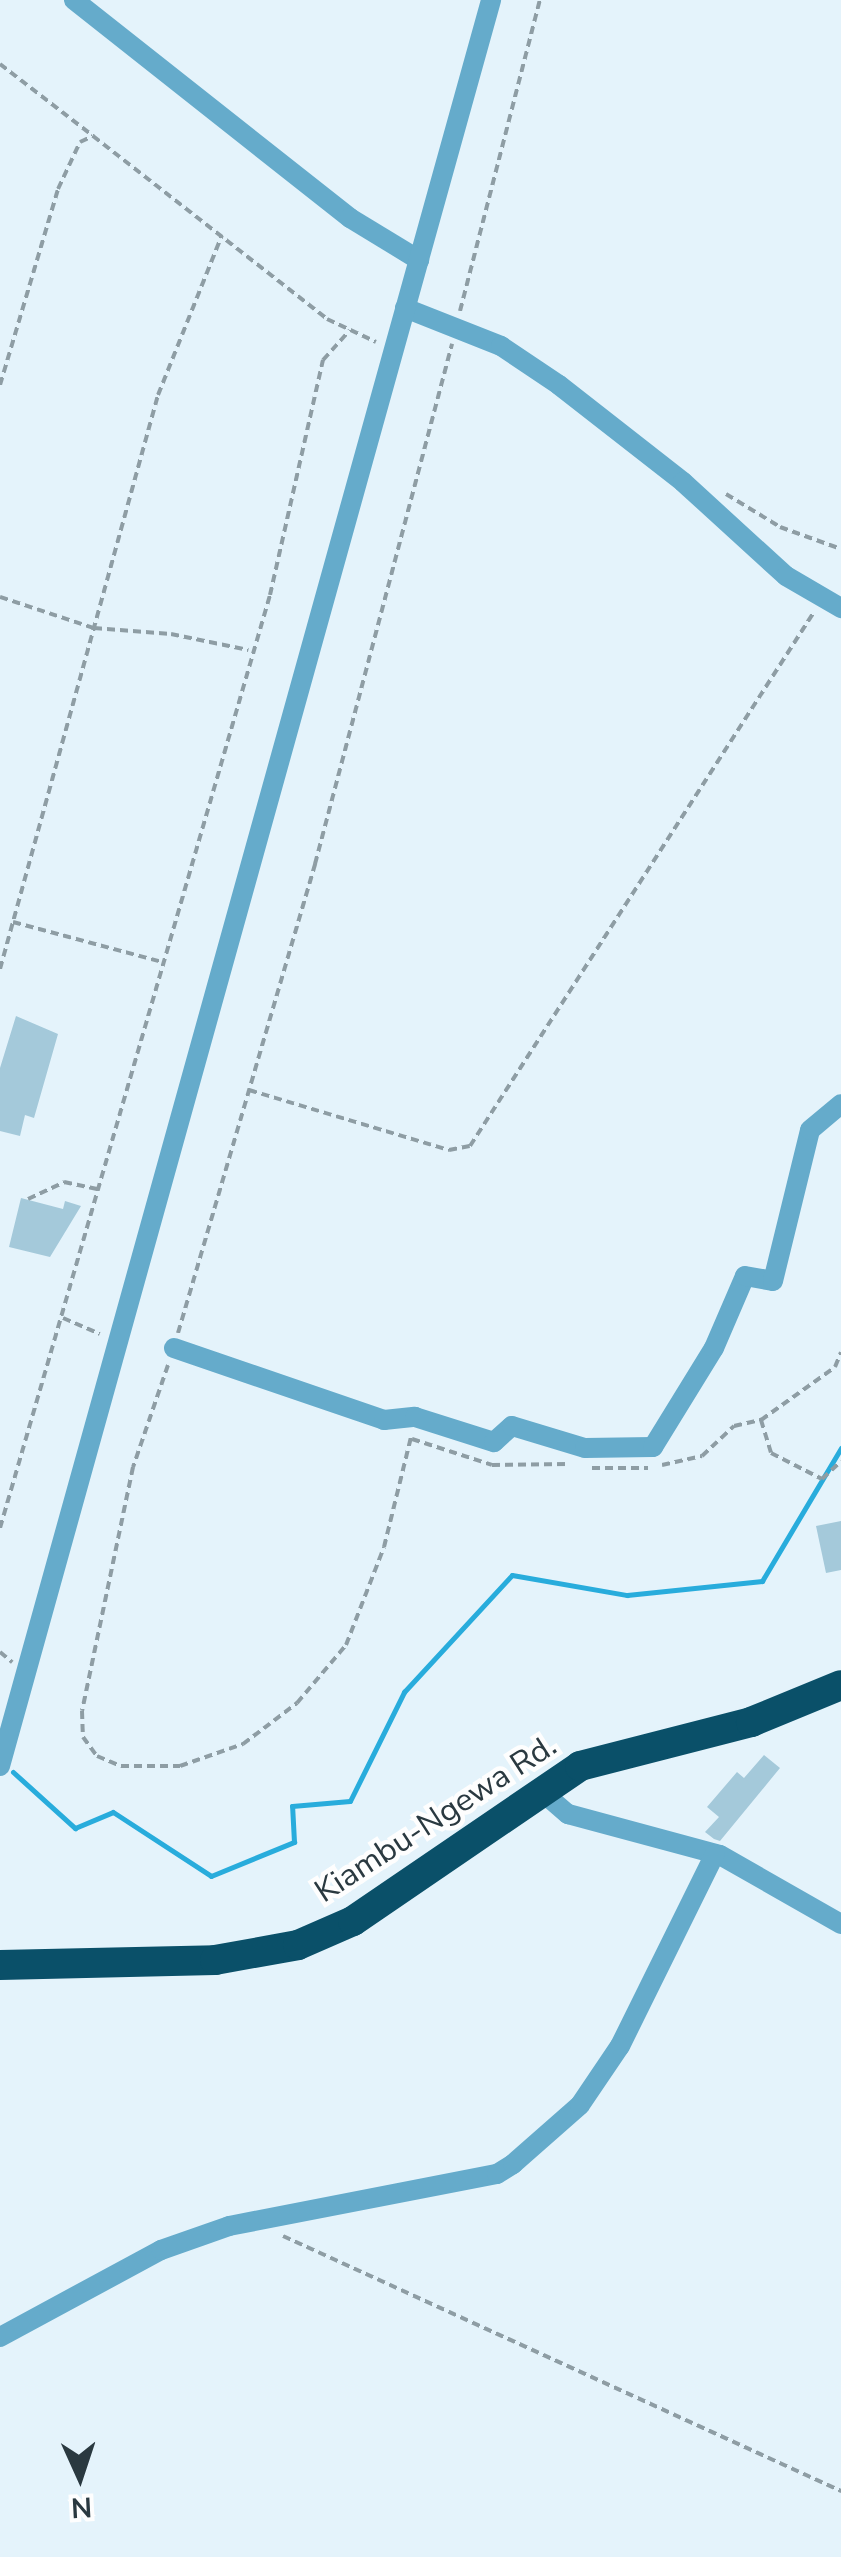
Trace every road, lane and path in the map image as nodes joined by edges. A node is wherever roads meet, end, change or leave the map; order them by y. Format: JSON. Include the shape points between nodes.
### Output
{"nodes":[{"id":1,"x":74,"y":0,"type":"edge"},
{"id":2,"x":491,"y":0,"type":"edge"},
{"id":3,"x":540,"y":0,"type":"edge"},
{"id":4,"x":0,"y":64,"type":"edge"},
{"id":5,"x":93,"y":136,"type":"junction"},
{"id":6,"x":222,"y":235,"type":"junction"},
{"id":7,"x":419,"y":260,"type":"junction"},
{"id":8,"x":406,"y":308,"type":"junction"},
{"id":9,"x":456,"y":326,"type":"junction"},
{"id":10,"x":350,"y":330,"type":"junction"},
{"id":11,"x":394,"y":350,"type":"junction"},
{"id":12,"x":0,"y":385,"type":"edge"},
{"id":13,"x":712,"y":486,"type":"dead end"},
{"id":14,"x":841,"y":549,"type":"edge"},
{"id":15,"x":0,"y":597,"type":"edge"},
{"id":16,"x":831,"y":604,"type":"edge"},
{"id":17,"x":94,"y":628,"type":"junction"},
{"id":18,"x":251,"y":651,"type":"junction"},
{"id":19,"x":13,"y":922,"type":"junction"},
{"id":20,"x":162,"y":962,"type":"junction"},
{"id":21,"x":0,"y":968,"type":"edge"},
{"id":22,"x":249,"y":1090,"type":"junction"},
{"id":23,"x":841,"y":1104,"type":"edge"},
{"id":24,"x":98,"y":1188,"type":"junction"},
{"id":25,"x":28,"y":1199,"type":"dead end"},
{"id":26,"x":64,"y":1318,"type":"junction"},
{"id":27,"x":120,"y":1335,"type":"junction"},
{"id":28,"x":174,"y":1348,"type":"junction"},
{"id":29,"x":414,"y":1418,"type":"junction"},
{"id":30,"x":761,"y":1420,"type":"dead end"},
{"id":31,"x":841,"y":1461,"type":"edge"},
{"id":32,"x":0,"y":1528,"type":"edge"},
{"id":33,"x":841,"y":1685,"type":"edge"},
{"id":34,"x":0,"y":1766,"type":"edge"},
{"id":35,"x":540,"y":1790,"type":"junction"},
{"id":36,"x":715,"y":1854,"type":"junction"},
{"id":37,"x":841,"y":1924,"type":"edge"},
{"id":38,"x":1,"y":1965,"type":"edge"},
{"id":39,"x":263,"y":2219,"type":"junction"},
{"id":40,"x":0,"y":2337,"type":"edge"},
{"id":41,"x":841,"y":2491,"type":"edge"}],
"edges":[{"from":1,"to":7,"type":"street","via":[[350,218]]},
{"from":2,"to":7,"type":"street"},
{"from":3,"to":9,"type":"path"},
{"from":4,"to":5,"type":"path"},
{"from":5,"to":6,"type":"path"},
{"from":5,"to":12,"type":"path","via":[[80,142],[64,174]]},
{"from":6,"to":10,"type":"path"},
{"from":6,"to":17,"type":"path","via":[[158,395]]},
{"from":7,"to":8,"type":"street"},
{"from":8,"to":9,"type":"street"},
{"from":8,"to":11,"type":"street"},
{"from":9,"to":16,"type":"street","via":[[559,384],[683,482],[786,576]]},
{"from":9,"to":22,"type":"path"},
{"from":10,"to":11,"type":"path"},
{"from":10,"to":18,"type":"path","via":[[323,360]]},
{"from":11,"to":27,"type":"street"},
{"from":13,"to":14,"type":"path","via":[[780,526]]},
{"from":15,"to":17,"type":"path"},
{"from":16,"to":22,"type":"path","via":[[470,1146],[449,1150]]},
{"from":17,"to":18,"type":"path","via":[[171,634]]},
{"from":17,"to":19,"type":"path"},
{"from":18,"to":20,"type":"path"},
{"from":19,"to":20,"type":"path"},
{"from":19,"to":21,"type":"path"},
{"from":20,"to":24,"type":"path"},
{"from":22,"to":28,"type":"path"},
{"from":23,"to":29,"type":"street","via":[[810,1130],[773,1281],[746,1276],[714,1348],[653,1446],[586,1448],[512,1426],[494,1442]]},
{"from":24,"to":25,"type":"path","via":[[64,1182]]},
{"from":24,"to":26,"type":"path"},
{"from":26,"to":27,"type":"path","via":[[98,1334]]},
{"from":26,"to":32,"type":"path"},
{"from":27,"to":34,"type":"street"},
{"from":28,"to":29,"type":"street","via":[[384,1420]]},
{"from":28,"to":29,"type":"path","via":[[133,1467],[82,1711],[83,1737],[98,1756],[121,1766],[180,1766],[243,1744],[297,1703],[334,1660],[384,1547]]},
{"from":30,"to":31,"type":"path","via":[[771,1453],[822,1479]]},
{"from":33,"to":35,"type":"highway","name":"Kiambu-Ngewa Rd.","via":[[751,1722],[599,1759]]},
{"from":35,"to":36,"type":"street","via":[[568,1814]]},
{"from":35,"to":38,"type":"highway","name":"Kiambu-Ngewa Rd.","via":[[353,1921],[298,1945],[215,1960]]},
{"from":36,"to":37,"type":"street"},
{"from":36,"to":39,"type":"street","via":[[620,2046],[580,2105],[534,2150],[497,2174]]},
{"from":39,"to":40,"type":"street","via":[[161,2250]]},
{"from":39,"to":41,"type":"path","via":[[266,2230]]}]}
